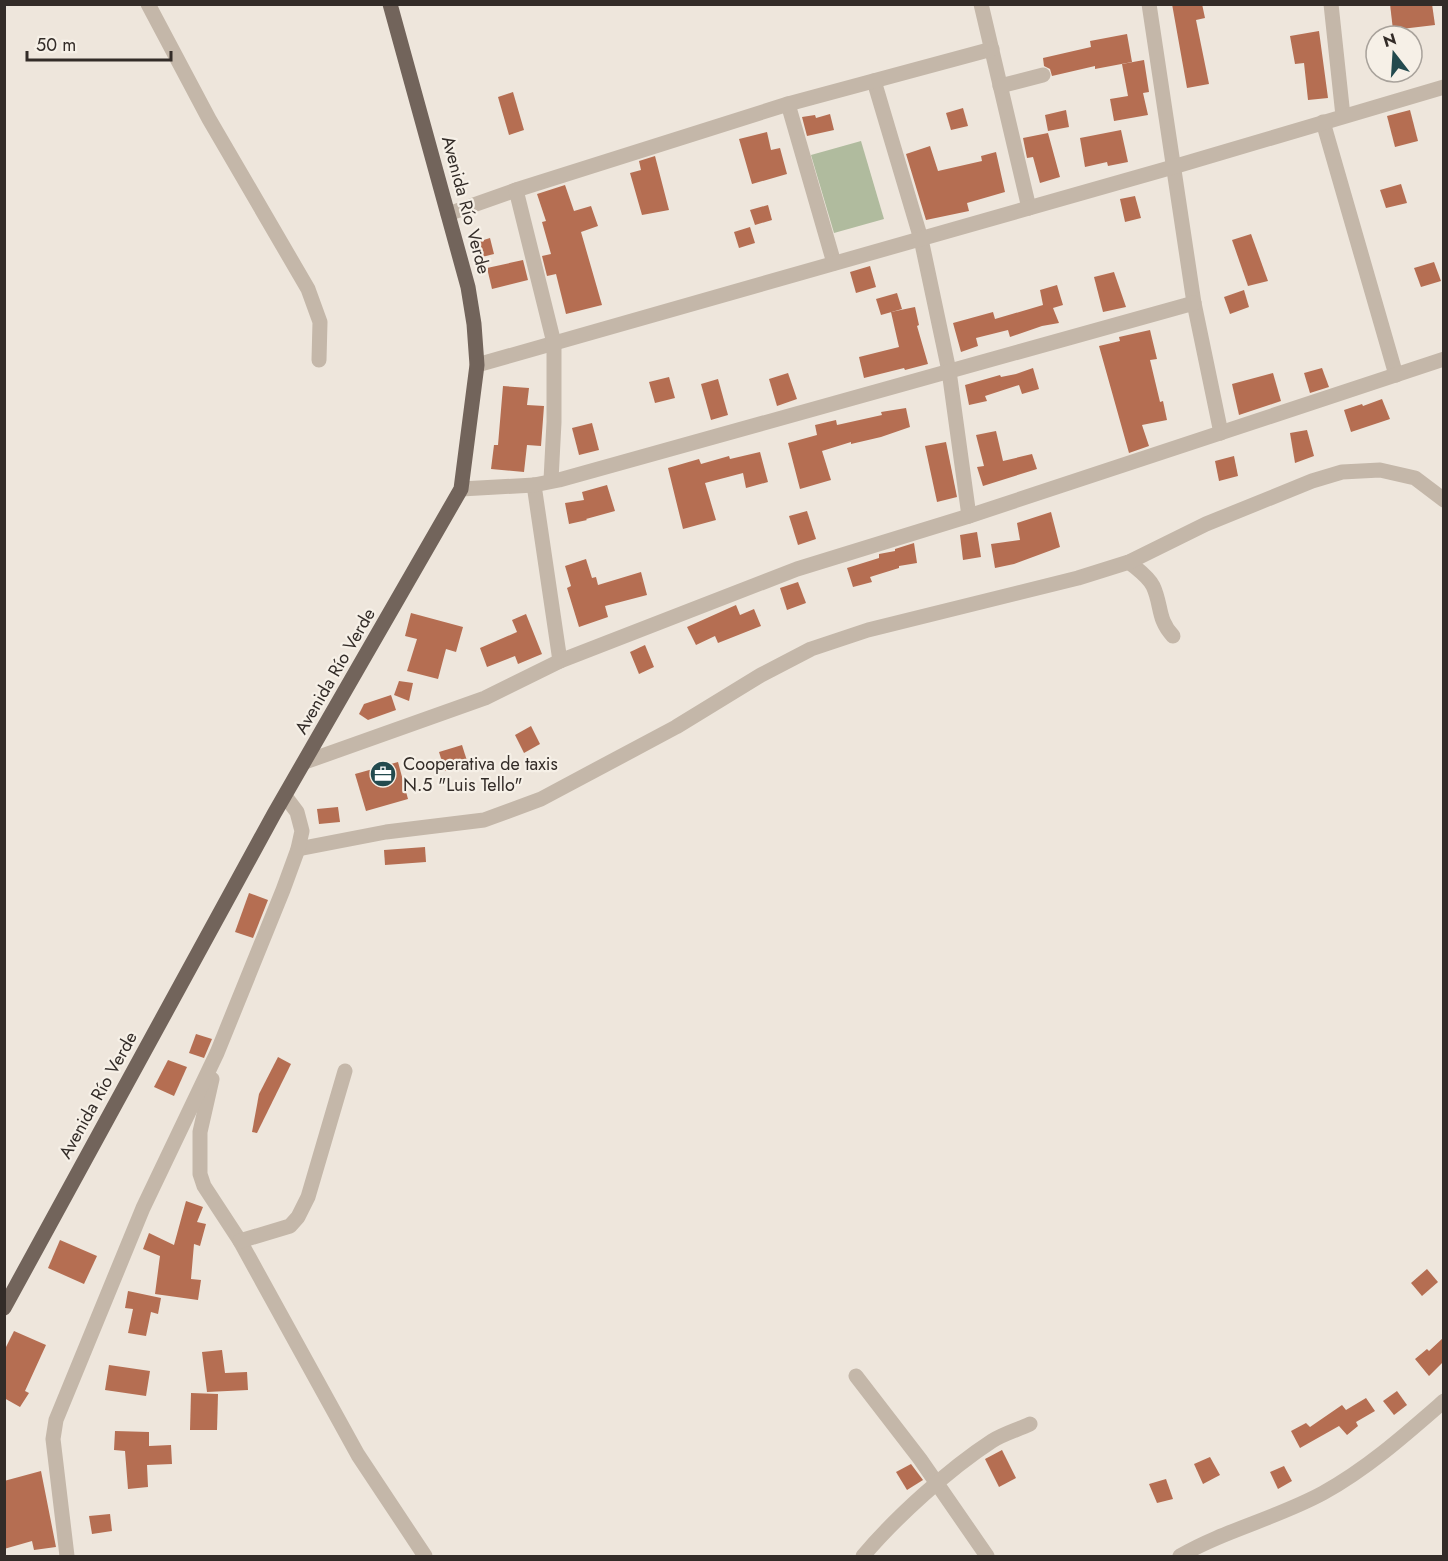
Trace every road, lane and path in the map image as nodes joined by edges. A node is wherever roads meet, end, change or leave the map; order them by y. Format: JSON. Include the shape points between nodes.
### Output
{"nodes":[{"id":1,"x":148,"y":4,"type":"edge"},
{"id":2,"x":390,"y":4,"type":"edge"},
{"id":3,"x":981,"y":4,"type":"edge"},
{"id":4,"x":1149,"y":4,"type":"edge"},
{"id":5,"x":1331,"y":4,"type":"edge"},
{"id":6,"x":992,"y":49,"type":"junction"},
{"id":7,"x":1043,"y":75,"type":"dead end"},
{"id":8,"x":874,"y":81,"type":"junction"},
{"id":9,"x":1000,"y":86,"type":"junction"},
{"id":10,"x":1443,"y":87,"type":"edge"},
{"id":11,"x":788,"y":104,"type":"junction"},
{"id":12,"x":1343,"y":116,"type":"junction"},
{"id":13,"x":1323,"y":123,"type":"junction"},
{"id":14,"x":1173,"y":167,"type":"junction"},
{"id":15,"x":516,"y":190,"type":"junction"},
{"id":16,"x":1029,"y":208,"type":"junction"},
{"id":17,"x":448,"y":214,"type":"junction"},
{"id":18,"x":921,"y":239,"type":"junction"},
{"id":19,"x":834,"y":263,"type":"junction"},
{"id":20,"x":1194,"y":303,"type":"junction"},
{"id":21,"x":554,"y":343,"type":"junction"},
{"id":22,"x":1443,"y":359,"type":"edge"},
{"id":23,"x":319,"y":360,"type":"dead end"},
{"id":24,"x":477,"y":364,"type":"junction"},
{"id":25,"x":949,"y":371,"type":"junction"},
{"id":26,"x":1396,"y":375,"type":"junction"},
{"id":27,"x":1221,"y":433,"type":"junction"},
{"id":28,"x":551,"y":480,"type":"junction"},
{"id":29,"x":534,"y":484,"type":"junction"},
{"id":30,"x":461,"y":489,"type":"junction"},
{"id":31,"x":1443,"y":500,"type":"edge"},
{"id":32,"x":969,"y":516,"type":"junction"},
{"id":33,"x":1129,"y":562,"type":"junction"},
{"id":34,"x":1173,"y":636,"type":"dead end"},
{"id":35,"x":560,"y":661,"type":"junction"},
{"id":36,"x":305,"y":762,"type":"junction"},
{"id":37,"x":285,"y":796,"type":"junction"},
{"id":38,"x":298,"y":849,"type":"junction"},
{"id":39,"x":217,"y":1053,"type":"junction"},
{"id":40,"x":345,"y":1071,"type":"dead end"},
{"id":41,"x":240,"y":1241,"type":"junction"},
{"id":42,"x":4,"y":1308,"type":"edge"},
{"id":43,"x":856,"y":1377,"type":"dead end"},
{"id":44,"x":1443,"y":1401,"type":"edge"},
{"id":45,"x":1030,"y":1424,"type":"dead end"},
{"id":46,"x":937,"y":1484,"type":"junction"},
{"id":47,"x":1184,"y":1554,"type":"edge"},
{"id":48,"x":67,"y":1557,"type":"edge"},
{"id":49,"x":425,"y":1557,"type":"edge"},
{"id":50,"x":863,"y":1557,"type":"edge"},
{"id":51,"x":987,"y":1557,"type":"edge"}],
"edges":[{"from":1,"to":23,"type":"street","via":[[209,119],[308,289],[320,322]]},
{"from":2,"to":17,"type":"main road","name":"Avenida Río Verde"},
{"from":3,"to":6,"type":"street"},
{"from":4,"to":14,"type":"street"},
{"from":5,"to":12,"type":"street"},
{"from":6,"to":8,"type":"street"},
{"from":6,"to":9,"type":"street"},
{"from":7,"to":9,"type":"street"},
{"from":8,"to":11,"type":"street"},
{"from":8,"to":18,"type":"street"},
{"from":9,"to":16,"type":"street"},
{"from":10,"to":12,"type":"street"},
{"from":11,"to":15,"type":"street"},
{"from":11,"to":19,"type":"street"},
{"from":12,"to":13,"type":"street"},
{"from":13,"to":14,"type":"street"},
{"from":13,"to":26,"type":"street"},
{"from":14,"to":16,"type":"street"},
{"from":14,"to":20,"type":"street"},
{"from":15,"to":17,"type":"street"},
{"from":15,"to":21,"type":"street"},
{"from":16,"to":18,"type":"street"},
{"from":17,"to":24,"type":"main road","name":"Avenida Río Verde","via":[[468,286]]},
{"from":18,"to":19,"type":"street"},
{"from":18,"to":25,"type":"street"},
{"from":19,"to":21,"type":"street"},
{"from":20,"to":25,"type":"street"},
{"from":20,"to":27,"type":"street"},
{"from":21,"to":24,"type":"street"},
{"from":21,"to":28,"type":"street"},
{"from":22,"to":26,"type":"street"},
{"from":24,"to":30,"type":"main road","name":"Avenida Río Verde"},
{"from":25,"to":28,"type":"street"},
{"from":25,"to":32,"type":"street"},
{"from":26,"to":27,"type":"street"},
{"from":27,"to":32,"type":"street"},
{"from":28,"to":29,"type":"street"},
{"from":29,"to":30,"type":"street"},
{"from":29,"to":35,"type":"street"},
{"from":30,"to":36,"type":"main road","name":"Avenida Río Verde"},
{"from":31,"to":33,"type":"street","via":[[1415,478],[1380,470],[1342,472],[1206,524]]},
{"from":32,"to":35,"type":"street","via":[[798,569]]},
{"from":33,"to":34,"type":"street","via":[[1152,584],[1162,623]]},
{"from":33,"to":38,"type":"street","via":[[868,630],[811,649],[541,799],[484,820],[386,832]]},
{"from":35,"to":36,"type":"street","via":[[485,698]]},
{"from":36,"to":37,"type":"main road","name":"Avenida Río Verde"},
{"from":37,"to":38,"type":"street","via":[[300,822]]},
{"from":37,"to":42,"type":"main road","name":"Avenida Río Verde"},
{"from":38,"to":39,"type":"street"},
{"from":39,"to":41,"type":"street","via":[[200,1132],[200,1174]]},
{"from":39,"to":48,"type":"street","via":[[143,1208],[56,1420],[53,1439]]},
{"from":40,"to":41,"type":"street","via":[[308,1197],[298,1217],[290,1226]]},
{"from":41,"to":49,"type":"street","via":[[358,1455]]},
{"from":43,"to":46,"type":"street"},
{"from":44,"to":47,"type":"street","via":[[1387,1450],[1321,1494]]},
{"from":45,"to":46,"type":"street","via":[[993,1440]]},
{"from":46,"to":50,"type":"street"},
{"from":46,"to":51,"type":"street"}]}
